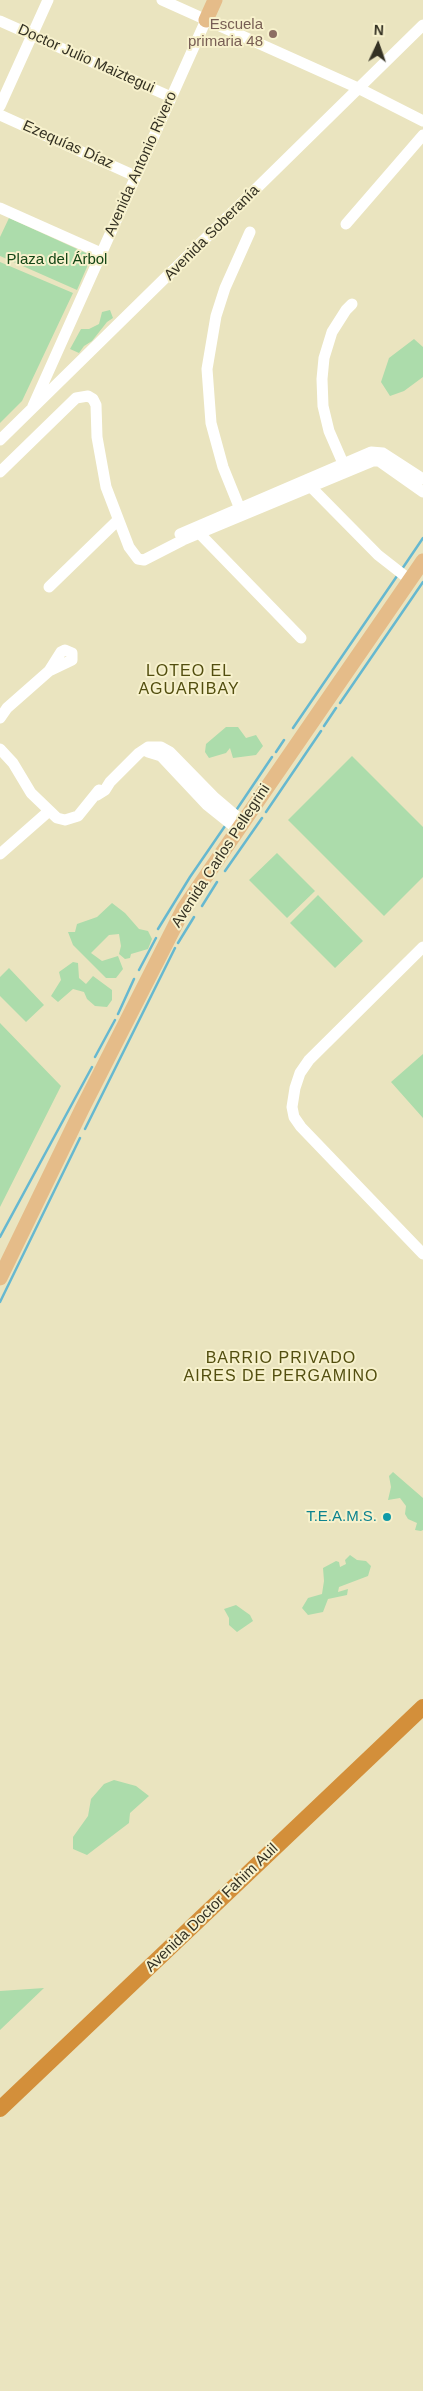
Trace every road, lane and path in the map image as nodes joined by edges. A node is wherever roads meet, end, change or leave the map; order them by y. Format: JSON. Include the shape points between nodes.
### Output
{"nodes":[{"id":1,"x":48,"y":0,"type":"edge"},
{"id":2,"x":162,"y":0,"type":"edge"},
{"id":3,"x":215,"y":0,"type":"edge"},
{"id":4,"x":206,"y":20,"type":"junction"},
{"id":5,"x":0,"y":22,"type":"edge"},
{"id":6,"x":423,"y":25,"type":"edge"},
{"id":7,"x":32,"y":36,"type":"junction"},
{"id":8,"x":358,"y":88,"type":"junction"},
{"id":9,"x":171,"y":97,"type":"junction"},
{"id":10,"x":0,"y":106,"type":"edge"},
{"id":11,"x":0,"y":115,"type":"edge"},
{"id":12,"x":423,"y":121,"type":"edge"},
{"id":13,"x":423,"y":135,"type":"edge"},
{"id":14,"x":135,"y":176,"type":"junction"},
{"id":15,"x":0,"y":208,"type":"edge"},
{"id":16,"x":346,"y":224,"type":"dead end"},
{"id":17,"x":250,"y":232,"type":"dead end"},
{"id":18,"x":101,"y":253,"type":"junction"},
{"id":19,"x":352,"y":304,"type":"dead end"},
{"id":20,"x":30,"y":411,"type":"junction"},
{"id":21,"x":0,"y":440,"type":"edge"},
{"id":22,"x":344,"y":468,"type":"junction"},
{"id":23,"x":0,"y":472,"type":"edge"},
{"id":24,"x":423,"y":479,"type":"edge"},
{"id":25,"x":308,"y":484,"type":"junction"},
{"id":26,"x":423,"y":492,"type":"edge"},
{"id":27,"x":241,"y":511,"type":"junction"},
{"id":28,"x":117,"y":521,"type":"junction"},
{"id":29,"x":200,"y":534,"type":"junction"},
{"id":30,"x":151,"y":557,"type":"junction"},
{"id":31,"x":423,"y":561,"type":"edge"},
{"id":32,"x":410,"y":580,"type":"junction"},
{"id":33,"x":49,"y":587,"type":"dead end"},
{"id":34,"x":301,"y":638,"type":"dead end"},
{"id":35,"x":49,"y":671,"type":"dead end"},
{"id":36,"x":0,"y":718,"type":"edge"},
{"id":37,"x":0,"y":749,"type":"edge"},
{"id":38,"x":49,"y":811,"type":"junction"},
{"id":39,"x":239,"y":825,"type":"junction"},
{"id":40,"x":0,"y":854,"type":"edge"},
{"id":41,"x":423,"y":947,"type":"edge"},
{"id":42,"x":423,"y":1254,"type":"edge"},
{"id":43,"x":0,"y":1278,"type":"edge"},
{"id":44,"x":423,"y":1707,"type":"edge"},
{"id":45,"x":0,"y":2109,"type":"edge"}],
"edges":[{"from":1,"to":7,"type":"street"},
{"from":2,"to":4,"type":"street"},
{"from":3,"to":4,"type":"main road","name":"Avenida Antonio Rivero"},
{"from":4,"to":8,"type":"street"},
{"from":4,"to":9,"type":"street","name":"Avenida Antonio Rivero"},
{"from":5,"to":7,"type":"street","name":"Doctor Julio Maiztegui"},
{"from":6,"to":8,"type":"street","name":"Avenida Soberanía"},
{"from":7,"to":9,"type":"street","name":"Doctor Julio Maiztegui"},
{"from":7,"to":10,"type":"street"},
{"from":8,"to":12,"type":"street"},
{"from":8,"to":20,"type":"street","name":"Avenida Soberanía"},
{"from":9,"to":14,"type":"street","name":"Avenida Antonio Rivero"},
{"from":11,"to":14,"type":"street","name":"Ezequías Díaz"},
{"from":13,"to":16,"type":"street"},
{"from":14,"to":18,"type":"street","name":"Avenida Antonio Rivero"},
{"from":15,"to":18,"type":"street"},
{"from":17,"to":27,"type":"street","via":[[216,316],[207,370],[211,423],[223,467]]},
{"from":18,"to":20,"type":"street","name":"Avenida Antonio Rivero"},
{"from":19,"to":22,"type":"street","via":[[332,332],[322,379],[323,406],[329,431]]},
{"from":20,"to":21,"type":"street","name":"Avenida Soberanía"},
{"from":22,"to":24,"type":"street","via":[[378,451]]},
{"from":22,"to":25,"type":"street"},
{"from":22,"to":26,"type":"street","via":[[379,462]]},
{"from":23,"to":28,"type":"street","via":[[76,398],[88,396],[96,405],[100,462]]},
{"from":25,"to":27,"type":"street"},
{"from":25,"to":32,"type":"street","via":[[378,555]]},
{"from":27,"to":29,"type":"street"},
{"from":27,"to":30,"type":"street","via":[[180,534]]},
{"from":28,"to":30,"type":"street","via":[[138,559]]},
{"from":28,"to":33,"type":"street"},
{"from":29,"to":30,"type":"street"},
{"from":29,"to":34,"type":"street"},
{"from":31,"to":32,"type":"main road","name":"Avenida Carlos Pellegrini"},
{"from":32,"to":39,"type":"main road","name":"Avenida Carlos Pellegrini"},
{"from":35,"to":36,"type":"street"},
{"from":37,"to":38,"type":"street","via":[[13,763],[31,793]]},
{"from":38,"to":39,"type":"street","via":[[57,818],[78,816],[139,752],[148,747],[170,752]]},
{"from":38,"to":40,"type":"street"},
{"from":39,"to":43,"type":"main road","name":"Avenida Carlos Pellegrini","via":[[170,932]]},
{"from":41,"to":42,"type":"street","via":[[309,1060],[300,1073],[292,1107],[301,1127]]},
{"from":44,"to":45,"type":"highway","name":"Avenida Doctor Fahim Auil"}]}
